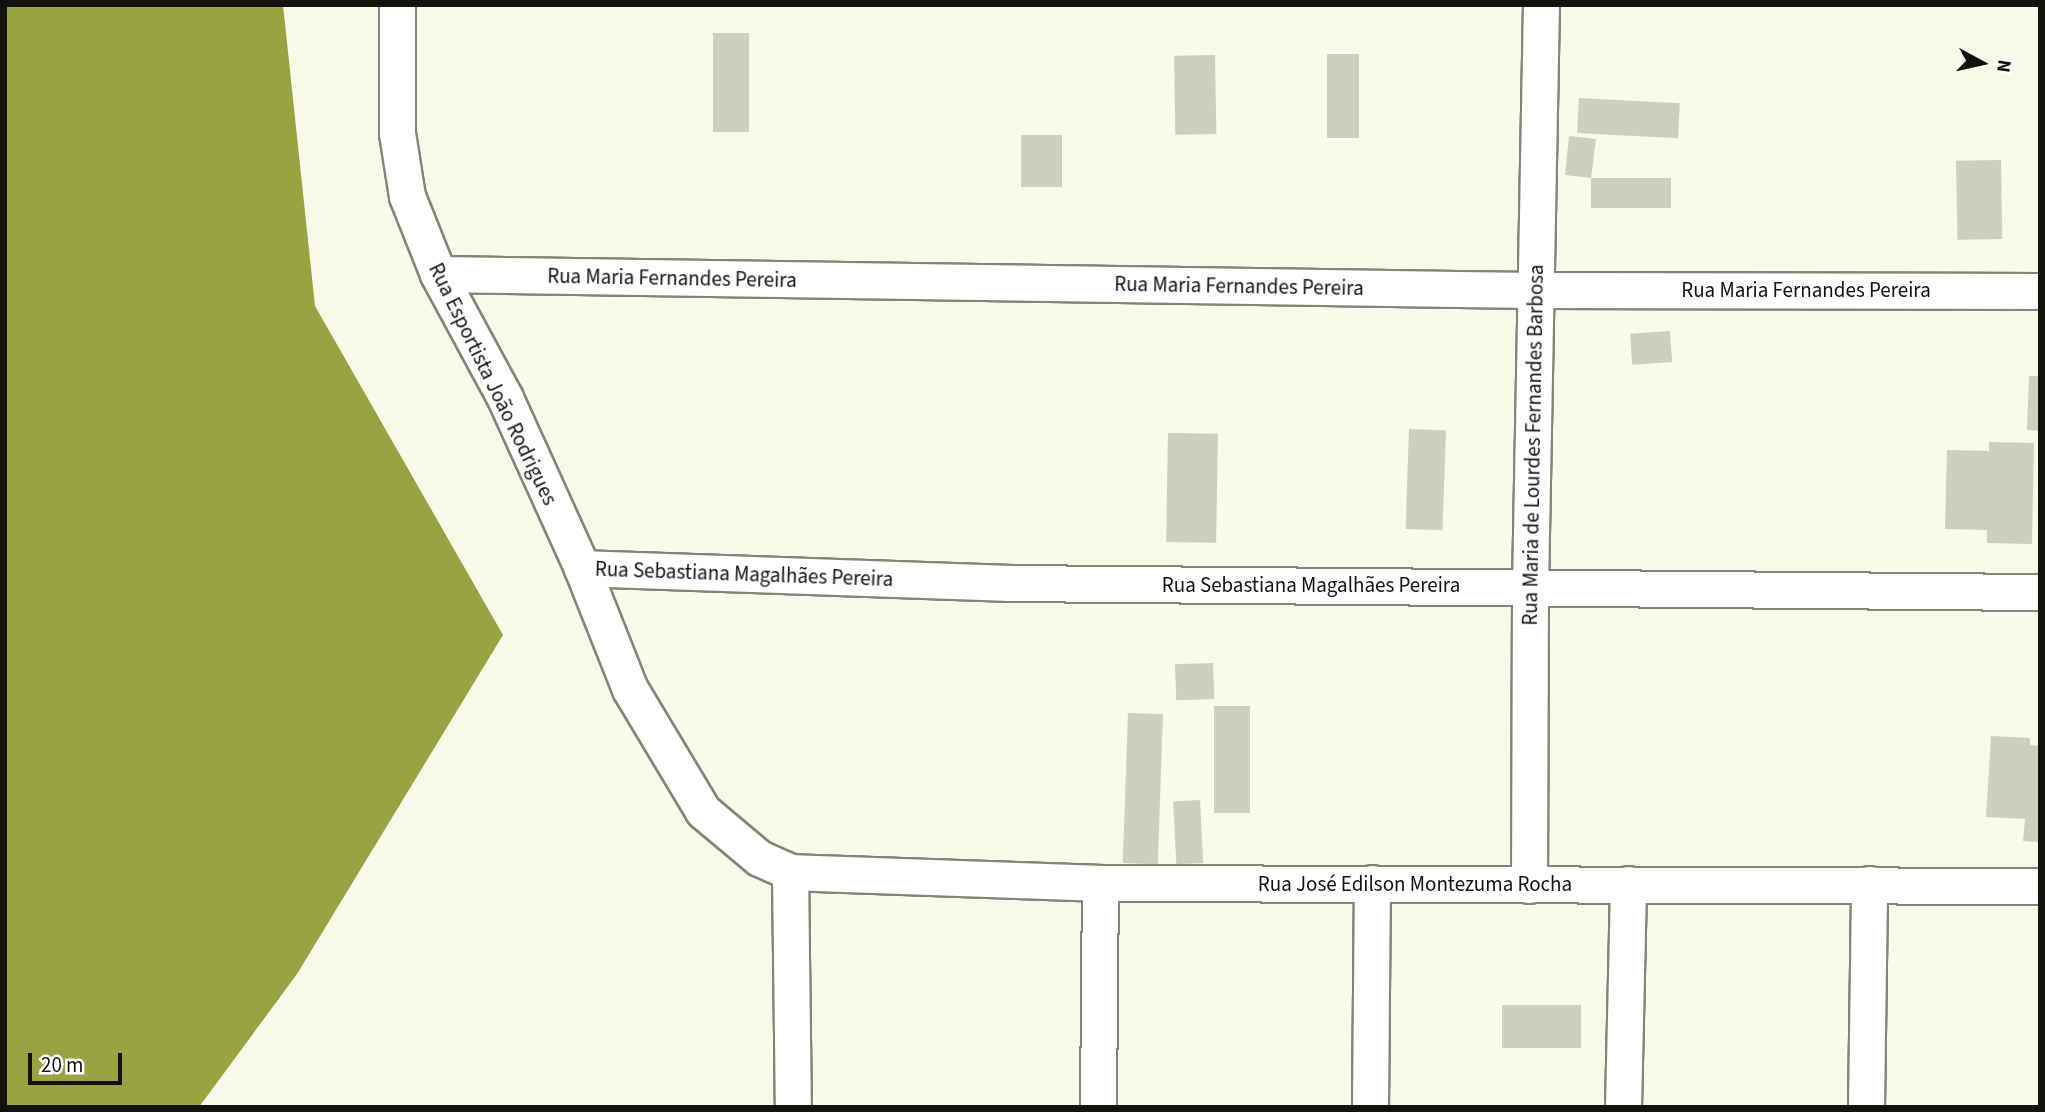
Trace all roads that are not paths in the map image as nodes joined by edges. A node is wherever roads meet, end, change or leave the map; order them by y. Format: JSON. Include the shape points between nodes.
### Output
{"nodes":[{"id":1,"x":397,"y":5,"type":"edge"},
{"id":2,"x":1541,"y":5,"type":"edge"},
{"id":3,"x":438,"y":274,"type":"junction"},
{"id":4,"x":1535,"y":290,"type":"junction"},
{"id":5,"x":2040,"y":291,"type":"edge"},
{"id":6,"x":582,"y":568,"type":"junction"},
{"id":7,"x":1530,"y":587,"type":"junction"},
{"id":8,"x":2040,"y":592,"type":"edge"},
{"id":9,"x":790,"y":872,"type":"junction"},
{"id":10,"x":1100,"y":883,"type":"junction"},
{"id":11,"x":1372,"y":883,"type":"junction"},
{"id":12,"x":1628,"y":884,"type":"junction"},
{"id":13,"x":1869,"y":884,"type":"junction"},
{"id":14,"x":1529,"y":885,"type":"junction"},
{"id":15,"x":2040,"y":886,"type":"edge"},
{"id":16,"x":793,"y":1107,"type":"edge"},
{"id":17,"x":1097,"y":1107,"type":"edge"},
{"id":18,"x":1370,"y":1107,"type":"edge"},
{"id":19,"x":1623,"y":1107,"type":"edge"},
{"id":20,"x":1866,"y":1107,"type":"edge"}],
"edges":[{"from":1,"to":3,"type":"street","name":"Rua Esportista João Rodrigues","via":[[397,133],[407,196]]},
{"from":2,"to":4,"type":"street","name":"Rua Maria de Lourdes Fernandes Barbosa"},
{"from":3,"to":4,"type":"street","name":"Rua Maria Fernandes Pereira"},
{"from":3,"to":6,"type":"street","name":"Rua Esportista João Rodrigues","via":[[505,398]]},
{"from":4,"to":5,"type":"street","name":"Rua Maria Fernandes Pereira"},
{"from":4,"to":7,"type":"street","name":"Rua Maria de Lourdes Fernandes Barbosa"},
{"from":6,"to":7,"type":"street","name":"Rua Sebastiana Magalhães Pereira","via":[[1008,583]]},
{"from":6,"to":9,"type":"street","name":"Rua Esportista João Rodrigues","via":[[631,689],[703,811],[760,858]]},
{"from":7,"to":8,"type":"street","name":"Rua Sebastiana Magalhães Pereira"},
{"from":7,"to":14,"type":"street","name":"Rua Maria de Lourdes Fernandes Barbosa"},
{"from":9,"to":10,"type":"street","name":"Rua José Edilson Montezuma Rocha"},
{"from":9,"to":16,"type":"street"},
{"from":10,"to":11,"type":"street","name":"Rua José Edilson Montezuma Rocha"},
{"from":10,"to":17,"type":"street"},
{"from":11,"to":14,"type":"street","name":"Rua José Edilson Montezuma Rocha"},
{"from":11,"to":18,"type":"street"},
{"from":12,"to":13,"type":"street","name":"Rua José Edilson Montezuma Rocha"},
{"from":12,"to":14,"type":"street","name":"Rua José Edilson Montezuma Rocha"},
{"from":12,"to":19,"type":"street"},
{"from":13,"to":15,"type":"street","name":"Rua José Edilson Montezuma Rocha"},
{"from":13,"to":20,"type":"street"}]}
